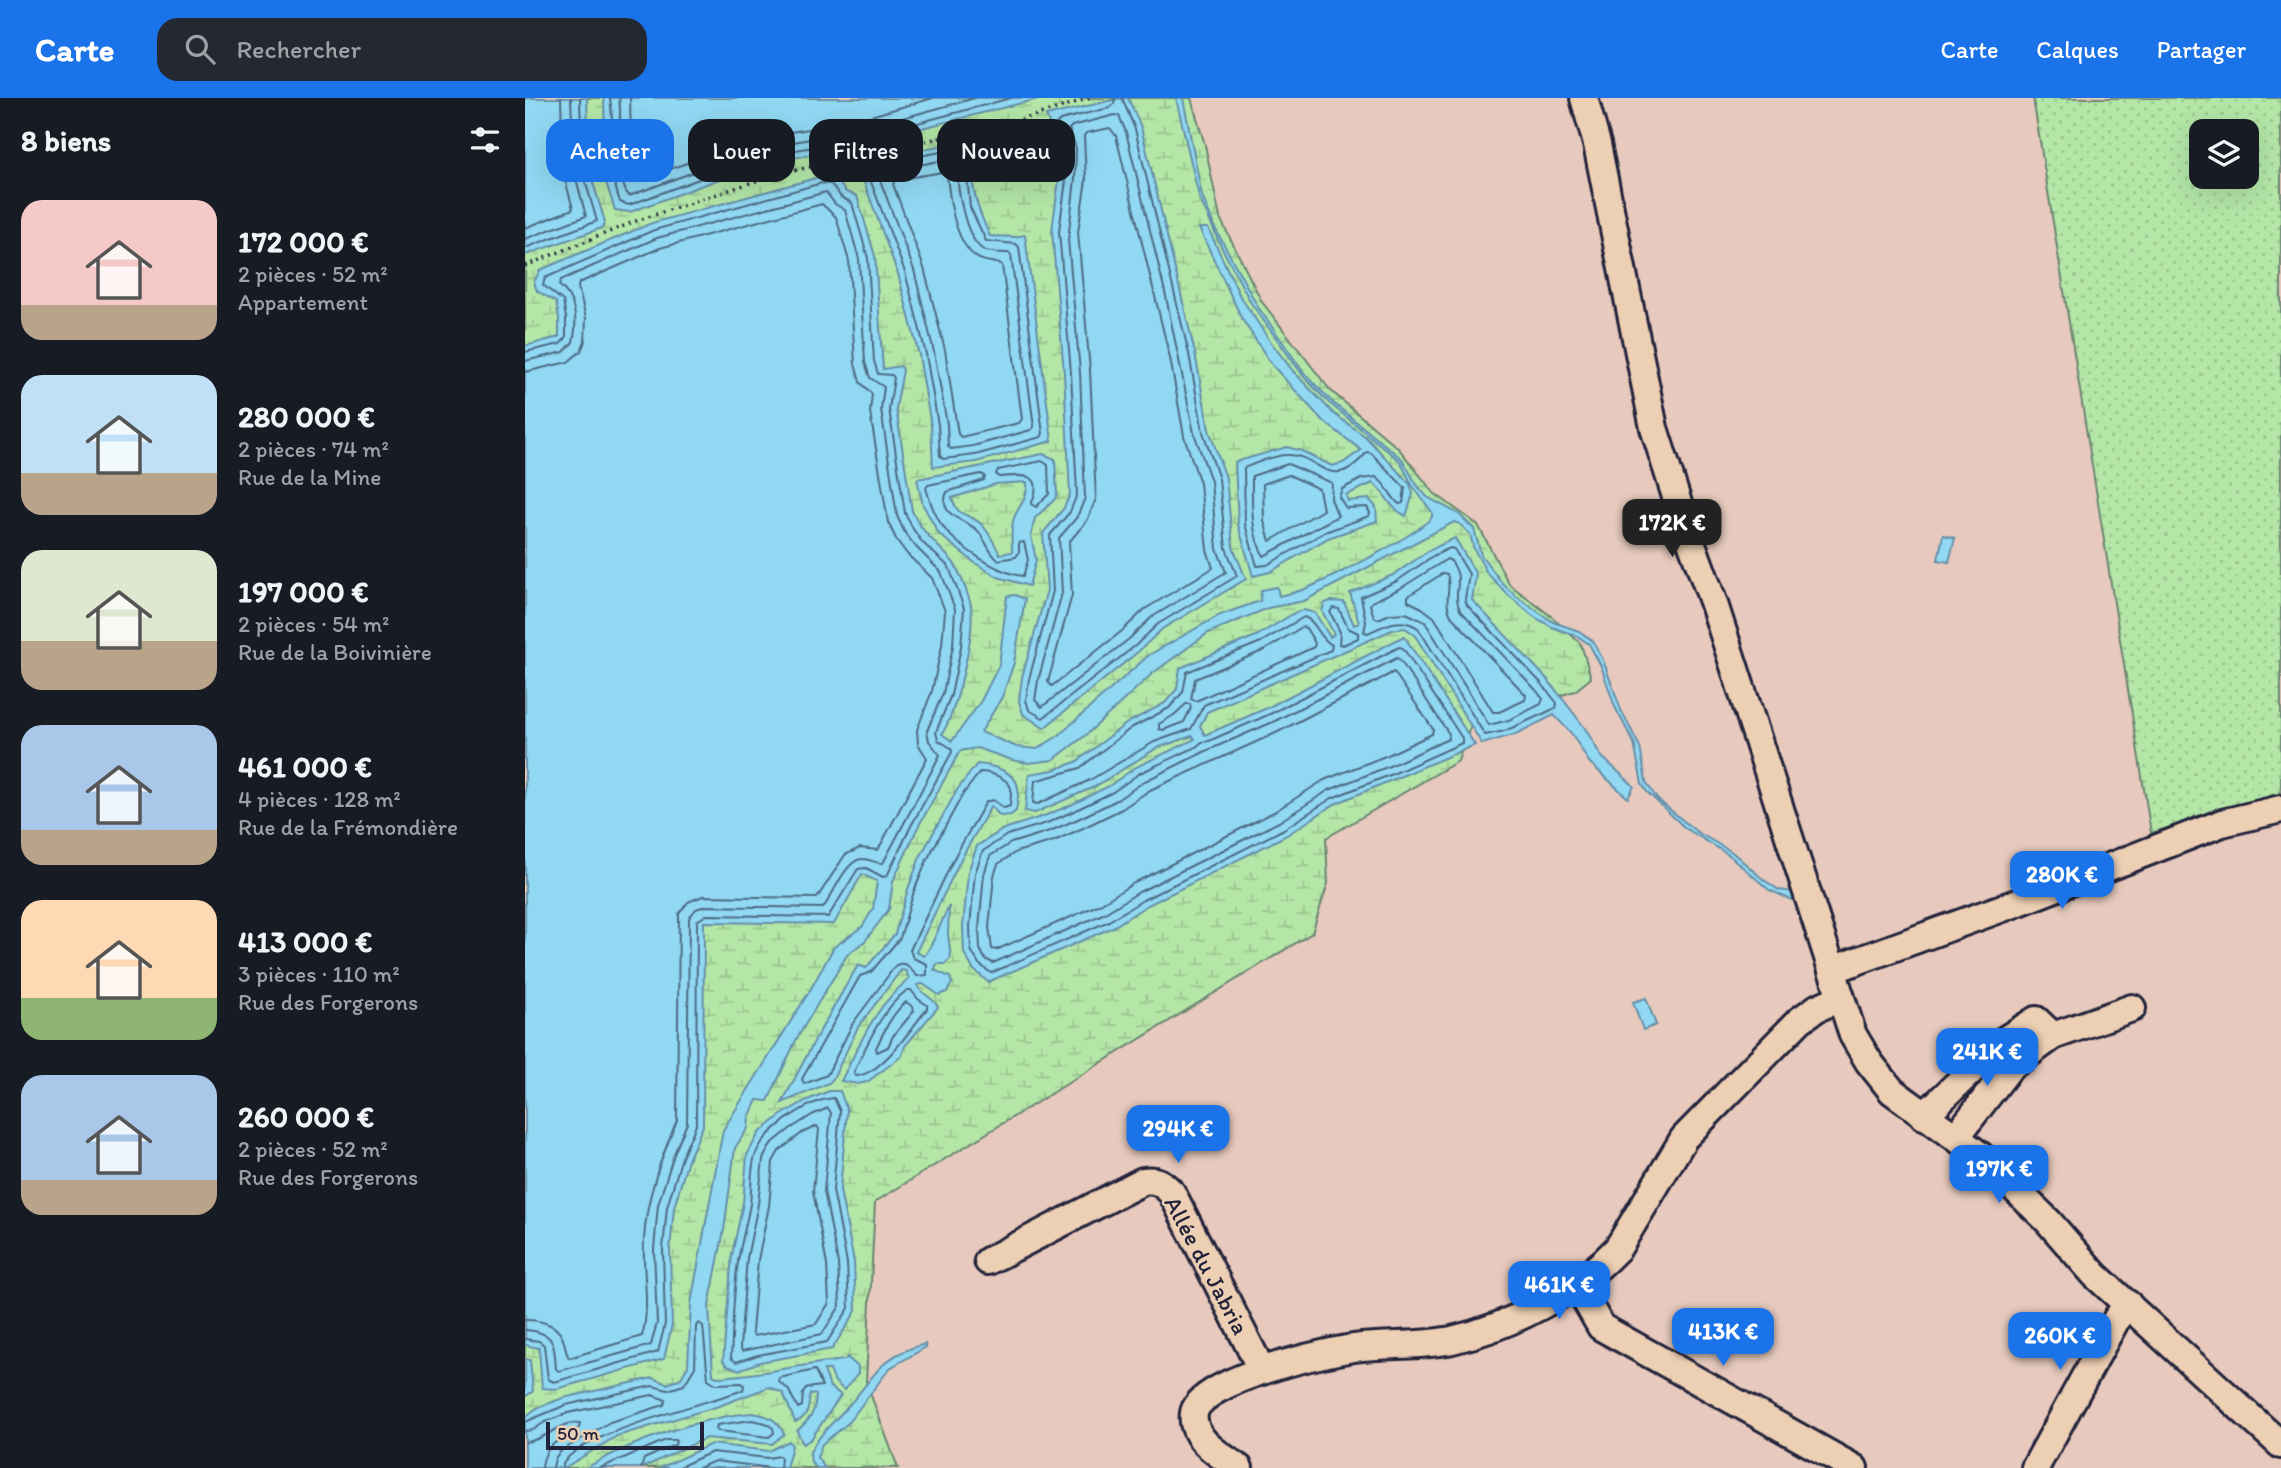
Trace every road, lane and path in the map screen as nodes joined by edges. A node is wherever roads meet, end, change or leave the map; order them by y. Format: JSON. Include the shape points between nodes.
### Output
{"nodes":[{"id":1,"x":1090,"y":98,"type":"edge"},
{"id":2,"x":1584,"y":98,"type":"edge"},
{"id":3,"x":525,"y":266,"type":"edge"},
{"id":4,"x":2281,"y":809,"type":"edge"},
{"id":5,"x":1832,"y":970,"type":"junction"},
{"id":6,"x":1831,"y":1002,"type":"junction"},
{"id":7,"x":2132,"y":1008,"type":"dead end"},
{"id":8,"x":2053,"y":1036,"type":"junction"},
{"id":9,"x":1924,"y":1116,"type":"junction"},
{"id":10,"x":1956,"y":1136,"type":"junction"},
{"id":11,"x":988,"y":1261,"type":"dead end"},
{"id":12,"x":1576,"y":1283,"type":"junction"},
{"id":13,"x":2128,"y":1304,"type":"junction"},
{"id":14,"x":1262,"y":1371,"type":"junction"},
{"id":15,"x":2281,"y":1445,"type":"edge"},
{"id":16,"x":1239,"y":1468,"type":"edge"},
{"id":17,"x":1854,"y":1468,"type":"edge"},
{"id":18,"x":2035,"y":1468,"type":"edge"}],
"edges":[{"from":1,"to":3,"type":"path","via":[[1024,119],[774,174],[636,221]]},
{"from":2,"to":5,"type":"street","via":[[1654,428]]},
{"from":4,"to":5,"type":"street","via":[[2222,823]]},
{"from":5,"to":6,"type":"street"},
{"from":6,"to":9,"type":"street","via":[[1892,1091]]},
{"from":6,"to":12,"type":"street","via":[[1800,1020],[1684,1138],[1618,1248]]},
{"from":7,"to":8,"type":"street"},
{"from":8,"to":9,"type":"street","via":[[2036,1020],[2000,1043]]},
{"from":8,"to":10,"type":"street","via":[[2010,1067]]},
{"from":9,"to":10,"type":"street"},
{"from":10,"to":13,"type":"street","via":[[2012,1185]]},
{"from":11,"to":14,"type":"street","name":"Allée du Jabria","via":[[1154,1179],[1172,1193]]},
{"from":12,"to":14,"type":"street","via":[[1510,1320],[1450,1340],[1359,1347]]},
{"from":12,"to":17,"type":"street","via":[[1601,1327]]},
{"from":13,"to":15,"type":"street"},
{"from":13,"to":18,"type":"street","via":[[2116,1318]]},
{"from":14,"to":16,"type":"street","via":[[1216,1389],[1200,1401],[1194,1413],[1203,1440]]}]}
